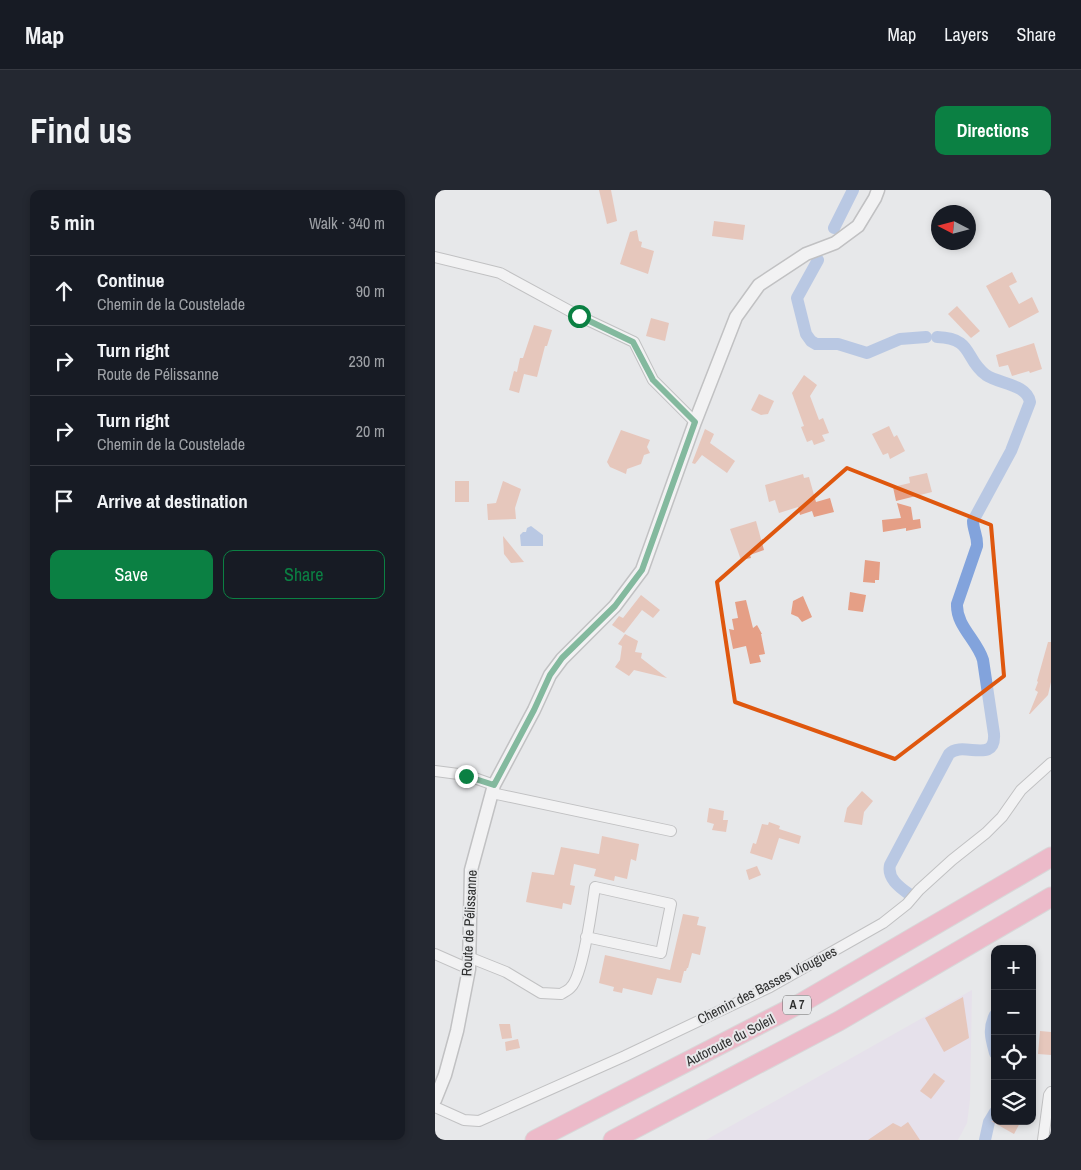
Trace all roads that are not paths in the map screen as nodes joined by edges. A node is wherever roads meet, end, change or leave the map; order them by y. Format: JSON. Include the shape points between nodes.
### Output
{"nodes":[{"id":1,"x":878,"y":190,"type":"edge"},
{"id":2,"x":435,"y":257,"type":"edge"},
{"id":3,"x":695,"y":422,"type":"junction"},
{"id":4,"x":1051,"y":763,"type":"edge"},
{"id":5,"x":435,"y":771,"type":"edge"},
{"id":6,"x":493,"y":789,"type":"junction"},
{"id":7,"x":671,"y":831,"type":"dead end"},
{"id":8,"x":1051,"y":856,"type":"edge"},
{"id":9,"x":1051,"y":897,"type":"edge"},
{"id":10,"x":586,"y":937,"type":"junction"},
{"id":11,"x":435,"y":954,"type":"edge"},
{"id":12,"x":470,"y":964,"type":"junction"},
{"id":13,"x":1051,"y":1092,"type":"edge"},
{"id":14,"x":435,"y":1100,"type":"edge"},
{"id":15,"x":435,"y":1107,"type":"edge"},
{"id":16,"x":535,"y":1140,"type":"edge"},
{"id":17,"x":613,"y":1140,"type":"edge"},
{"id":18,"x":1043,"y":1140,"type":"edge"}],
"edges":[{"from":1,"to":3,"type":"street","name":"Route de Pélissanne","via":[[858,226],[835,243],[806,254],[759,285],[737,317]]},
{"from":2,"to":3,"type":"street","via":[[500,273],[633,342],[653,380]]},
{"from":3,"to":6,"type":"street","name":"Route de Pélissanne","via":[[642,570],[615,606],[562,658],[550,675]]},
{"from":4,"to":15,"type":"street","name":"Chemin des Basses Viougues","via":[[1021,790],[986,833],[951,860],[907,904],[883,923],[829,954],[753,995],[479,1121],[464,1120]]},
{"from":5,"to":6,"type":"street","via":[[466,776]]},
{"from":6,"to":7,"type":"street"},
{"from":6,"to":12,"type":"street","name":"Route de Pélissanne","via":[[471,870]]},
{"from":8,"to":16,"type":"highway","name":"Autoroute du Soleil","number":"A 7","via":[[803,1002]]},
{"from":9,"to":17,"type":"highway","number":"A 7","via":[[839,1021]]},
{"from":10,"to":10,"type":"street","via":[[661,953],[671,904],[595,887]]},
{"from":10,"to":12,"type":"street","via":[[580,969],[572,987],[561,994],[541,993],[506,972]]},
{"from":11,"to":12,"type":"street"},
{"from":12,"to":14,"type":"street","name":"Route de Pélissanne","via":[[457,1031]]},
{"from":13,"to":18,"type":"street"}]}
